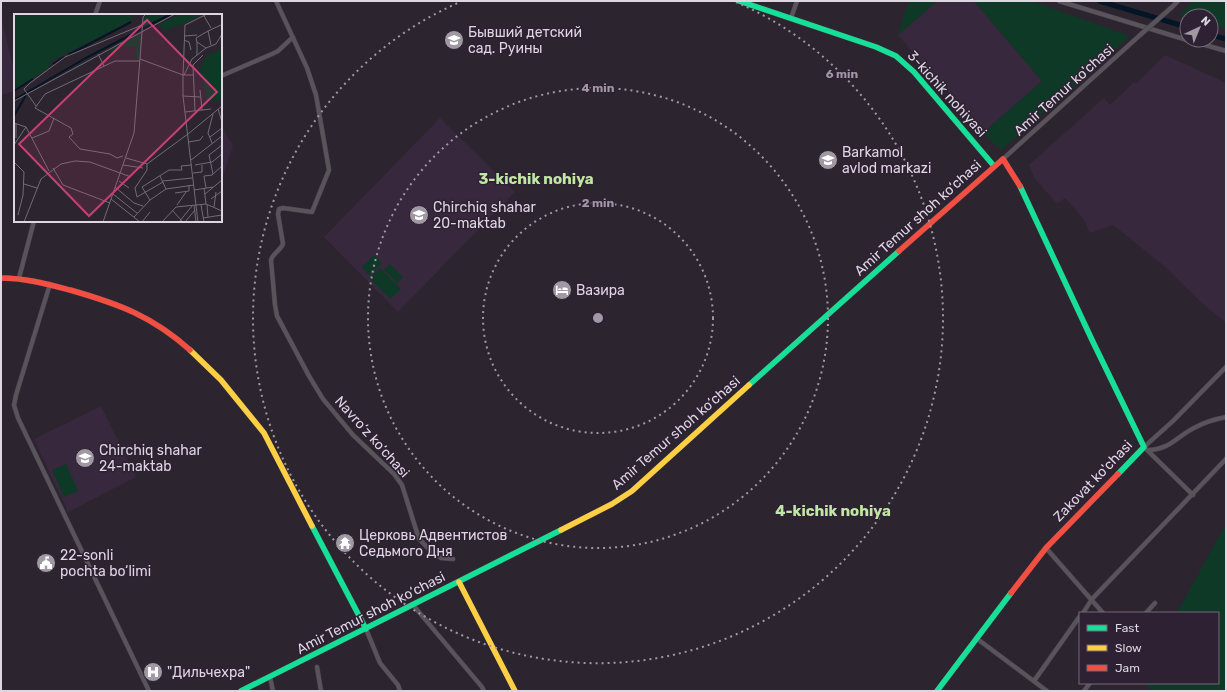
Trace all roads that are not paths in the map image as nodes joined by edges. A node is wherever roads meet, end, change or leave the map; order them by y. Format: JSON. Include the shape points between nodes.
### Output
{"nodes":[{"id":1,"x":100,"y":1,"type":"edge"},
{"id":2,"x":276,"y":1,"type":"edge"},
{"id":3,"x":738,"y":1,"type":"edge"},
{"id":4,"x":797,"y":1,"type":"edge"},
{"id":5,"x":1059,"y":1,"type":"edge"},
{"id":6,"x":1178,"y":1,"type":"edge"},
{"id":7,"x":95,"y":14,"type":"edge"},
{"id":8,"x":791,"y":18,"type":"junction"},
{"id":9,"x":293,"y":36,"type":"junction"},
{"id":10,"x":1179,"y":37,"type":"edge"},
{"id":11,"x":1213,"y":48,"type":"edge"},
{"id":12,"x":1226,"y":52,"type":"edge"},
{"id":13,"x":222,"y":76,"type":"edge"},
{"id":14,"x":1003,"y":159,"type":"junction"},
{"id":15,"x":994,"y":166,"type":"junction"},
{"id":16,"x":34,"y":222,"type":"edge"},
{"id":17,"x":1,"y":278,"type":"edge"},
{"id":18,"x":18,"y":278,"type":"junction"},
{"id":19,"x":50,"y":284,"type":"junction"},
{"id":20,"x":1226,"y":367,"type":"edge"},
{"id":21,"x":1226,"y":417,"type":"edge"},
{"id":22,"x":1146,"y":449,"type":"junction"},
{"id":23,"x":1226,"y":459,"type":"edge"},
{"id":24,"x":1193,"y":495,"type":"junction"},
{"id":25,"x":1046,"y":548,"type":"junction"},
{"id":26,"x":453,"y":559,"type":"dead end"},
{"id":27,"x":459,"y":582,"type":"junction"},
{"id":28,"x":1092,"y":599,"type":"junction"},
{"id":29,"x":1155,"y":604,"type":"dead end"},
{"id":30,"x":413,"y":605,"type":"junction"},
{"id":31,"x":1083,"y":612,"type":"edge"},
{"id":32,"x":1102,"y":612,"type":"edge"},
{"id":33,"x":1147,"y":612,"type":"edge"},
{"id":34,"x":1079,"y":617,"type":"edge"},
{"id":35,"x":366,"y":629,"type":"junction"},
{"id":36,"x":976,"y":638,"type":"junction"},
{"id":37,"x":317,"y":667,"type":"dead end"},
{"id":38,"x":270,"y":677,"type":"junction"},
{"id":39,"x":1034,"y":681,"type":"junction"},
{"id":40,"x":149,"y":691,"type":"edge"},
{"id":41,"x":241,"y":691,"type":"edge"},
{"id":42,"x":273,"y":691,"type":"edge"},
{"id":43,"x":322,"y":691,"type":"edge"},
{"id":44,"x":400,"y":691,"type":"edge"},
{"id":45,"x":484,"y":691,"type":"edge"},
{"id":46,"x":515,"y":691,"type":"edge"},
{"id":47,"x":937,"y":691,"type":"edge"},
{"id":48,"x":1047,"y":691,"type":"edge"}],
"edges":[{"from":1,"to":7,"type":"street"},
{"from":2,"to":9,"type":"street","name":"Navro‘z ko‘chasi"},
{"from":3,"to":8,"type":"main road","name":"3-kichik nohiyasi"},
{"from":4,"to":8,"type":"street"},
{"from":5,"to":10,"type":"street"},
{"from":6,"to":14,"type":"street","name":"Amir Temur ko'chasi","bridge":true},
{"from":8,"to":15,"type":"main road","name":"3-kichik nohiyasi","via":[[896,56],[914,72]]},
{"from":9,"to":13,"type":"street","via":[[278,51]]},
{"from":9,"to":26,"type":"street","name":"Navro‘z ko‘chasi","via":[[316,95],[329,170],[312,212],[279,209],[283,244],[271,260],[277,316],[323,399],[353,435],[402,485],[419,540],[441,558]]},
{"from":11,"to":12,"type":"street"},
{"from":14,"to":15,"type":"main road","name":"Amir Temur shoh ko‘chasi"},
{"from":14,"to":22,"type":"main road","name":"Zakovat ko'chasi","via":[[1031,209],[1110,380]]},
{"from":15,"to":27,"type":"main road","name":"Amir Temur shoh ko‘chasi","via":[[632,491],[612,504]]},
{"from":16,"to":18,"type":"street"},
{"from":17,"to":18,"type":"main road"},
{"from":18,"to":19,"type":"main road"},
{"from":19,"to":35,"type":"main road","via":[[111,302],[134,312],[180,342],[221,379],[243,404],[266,437]]},
{"from":19,"to":40,"type":"street","via":[[14,405]]},
{"from":20,"to":22,"type":"street"},
{"from":21,"to":22,"type":"street","via":[[1194,427],[1164,448]]},
{"from":22,"to":24,"type":"street"},
{"from":22,"to":25,"type":"main road","name":"Zakovat ko'chasi"},
{"from":23,"to":24,"type":"street"},
{"from":24,"to":28,"type":"street"},
{"from":25,"to":28,"type":"street"},
{"from":25,"to":36,"type":"main road","name":"Zakovat ko'chasi"},
{"from":27,"to":30,"type":"main road","name":"Amir Temur shoh ko‘chasi"},
{"from":27,"to":46,"type":"main road"},
{"from":28,"to":31,"type":"street"},
{"from":28,"to":32,"type":"street"},
{"from":29,"to":33,"type":"street"},
{"from":30,"to":35,"type":"main road","name":"Amir Temur shoh ko‘chasi"},
{"from":30,"to":45,"type":"street"},
{"from":34,"to":39,"type":"street"},
{"from":35,"to":38,"type":"main road","name":"Amir Temur shoh ko‘chasi"},
{"from":35,"to":44,"type":"street","via":[[380,663]]},
{"from":36,"to":39,"type":"street"},
{"from":36,"to":47,"type":"main road","name":"Zakovat ko'chasi"},
{"from":37,"to":43,"type":"street"},
{"from":38,"to":41,"type":"main road","name":"Amir Temur shoh ko‘chasi"},
{"from":38,"to":42,"type":"street"},
{"from":39,"to":48,"type":"street"}]}
